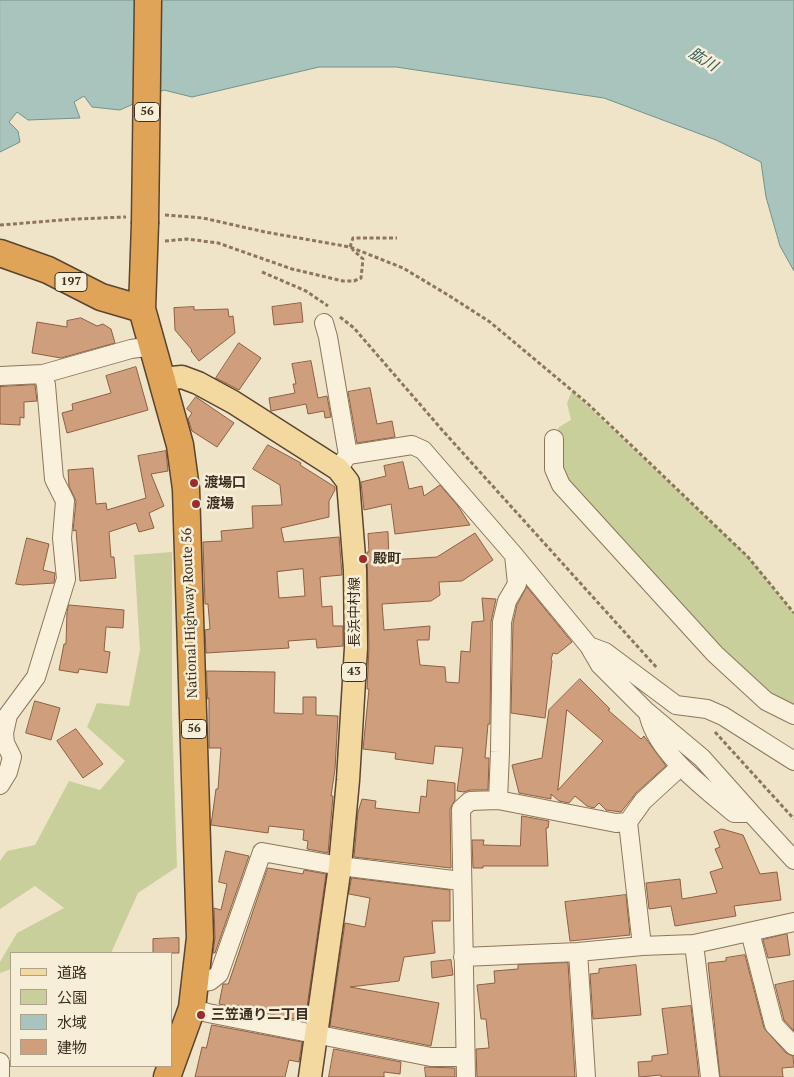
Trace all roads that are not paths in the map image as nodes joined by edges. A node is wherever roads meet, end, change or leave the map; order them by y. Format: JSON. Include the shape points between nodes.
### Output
{"nodes":[{"id":1,"x":148,"y":0,"type":"edge"},
{"id":2,"x":0,"y":254,"type":"edge"},
{"id":3,"x":142,"y":309,"type":"junction"},
{"id":4,"x":332,"y":316,"type":"road end"},
{"id":5,"x":153,"y":346,"type":"junction"},
{"id":6,"x":42,"y":374,"type":"junction"},
{"id":7,"x":0,"y":376,"type":"edge"},
{"id":8,"x":162,"y":379,"type":"junction"},
{"id":9,"x":554,"y":440,"type":"dead end"},
{"id":10,"x":343,"y":462,"type":"junction"},
{"id":11,"x":514,"y":555,"type":"junction"},
{"id":12,"x":589,"y":646,"type":"junction"},
{"id":13,"x":647,"y":712,"type":"junction"},
{"id":14,"x":794,"y":715,"type":"edge"},
{"id":15,"x":794,"y":762,"type":"edge"},
{"id":16,"x":680,"y":767,"type":"junction"},
{"id":17,"x":0,"y":785,"type":"edge"},
{"id":18,"x":498,"y":800,"type":"junction"},
{"id":19,"x":752,"y":813,"type":"junction"},
{"id":20,"x":628,"y":822,"type":"junction"},
{"id":21,"x":794,"y":860,"type":"edge"},
{"id":22,"x":340,"y":866,"type":"junction"},
{"id":23,"x":461,"y":881,"type":"junction"},
{"id":24,"x":794,"y":922,"type":"edge"},
{"id":25,"x":750,"y":932,"type":"junction"},
{"id":26,"x":694,"y":944,"type":"junction"},
{"id":27,"x":642,"y":946,"type":"junction"},
{"id":28,"x":578,"y":952,"type":"junction"},
{"id":29,"x":463,"y":957,"type":"junction"},
{"id":30,"x":194,"y":995,"type":"junction"},
{"id":31,"x":317,"y":1035,"type":"junction"},
{"id":32,"x":794,"y":1046,"type":"edge"},
{"id":33,"x":466,"y":1057,"type":"junction"},
{"id":34,"x":0,"y":1062,"type":"edge"},
{"id":35,"x":172,"y":1062,"type":"edge"},
{"id":36,"x":0,"y":1075,"type":"edge"},
{"id":37,"x":310,"y":1077,"type":"edge"},
{"id":38,"x":466,"y":1077,"type":"edge"},
{"id":39,"x":586,"y":1077,"type":"edge"},
{"id":40,"x":710,"y":1077,"type":"edge"}],
"edges":[{"from":1,"to":3,"type":"highway","name":"National Highway Route 56","number":"56","bridge":true},
{"from":2,"to":3,"type":"highway","number":"197","via":[[48,270],[101,297]]},
{"from":3,"to":5,"type":"highway","name":"National Highway Route 56","number":"56"},
{"from":4,"to":10,"type":"street","via":[[328,337]]},
{"from":5,"to":6,"type":"street"},
{"from":5,"to":8,"type":"highway","name":"National Highway Route 56","number":"56"},
{"from":6,"to":7,"type":"street"},
{"from":6,"to":17,"type":"street","via":[[46,385],[54,479],[65,501],[62,538],[66,579],[36,677],[8,715],[4,733],[12,757]]},
{"from":8,"to":10,"type":"main road","via":[[182,377],[198,383]]},
{"from":8,"to":30,"type":"highway","name":"National Highway Route 56","number":"56","via":[[180,445],[186,489],[200,938]]},
{"from":9,"to":14,"type":"street","via":[[554,469],[560,485],[715,654],[766,701]]},
{"from":10,"to":11,"type":"street","via":[[412,445],[423,450]]},
{"from":10,"to":22,"type":"main road","name":"長浜中村線","number":"43","via":[[350,500],[355,570],[356,648]]},
{"from":11,"to":12,"type":"street"},
{"from":11,"to":18,"type":"street","via":[[517,584],[507,601],[502,622]]},
{"from":12,"to":13,"type":"street","via":[[600,665]]},
{"from":12,"to":15,"type":"street","via":[[605,652],[676,705],[707,709],[723,716]]},
{"from":13,"to":16,"type":"street","via":[[652,728]]},
{"from":13,"to":19,"type":"street","via":[[702,758]]},
{"from":16,"to":19,"type":"street","via":[[734,813]]},
{"from":16,"to":20,"type":"street","via":[[643,801]]},
{"from":18,"to":20,"type":"street","via":[[616,823]]},
{"from":18,"to":23,"type":"street","via":[[470,802],[461,809]]},
{"from":19,"to":21,"type":"street"},
{"from":20,"to":27,"type":"street"},
{"from":22,"to":23,"type":"street"},
{"from":22,"to":30,"type":"street","via":[[262,852],[219,974]]},
{"from":22,"to":31,"type":"main road","name":"長浜中村線","number":"43"},
{"from":23,"to":29,"type":"street"},
{"from":24,"to":25,"type":"street"},
{"from":25,"to":26,"type":"street"},
{"from":25,"to":32,"type":"street","via":[[774,1024]]},
{"from":26,"to":27,"type":"street"},
{"from":26,"to":40,"type":"street"},
{"from":27,"to":28,"type":"street"},
{"from":28,"to":29,"type":"street"},
{"from":28,"to":39,"type":"street"},
{"from":29,"to":33,"type":"street"},
{"from":30,"to":31,"type":"street"},
{"from":30,"to":35,"type":"highway","name":"National Highway Route 56","number":"56"},
{"from":31,"to":33,"type":"street","via":[[431,1057]]},
{"from":31,"to":37,"type":"main road","name":"長浜中村線","number":"43"},
{"from":33,"to":38,"type":"street"},
{"from":34,"to":36,"type":"street"}]}
